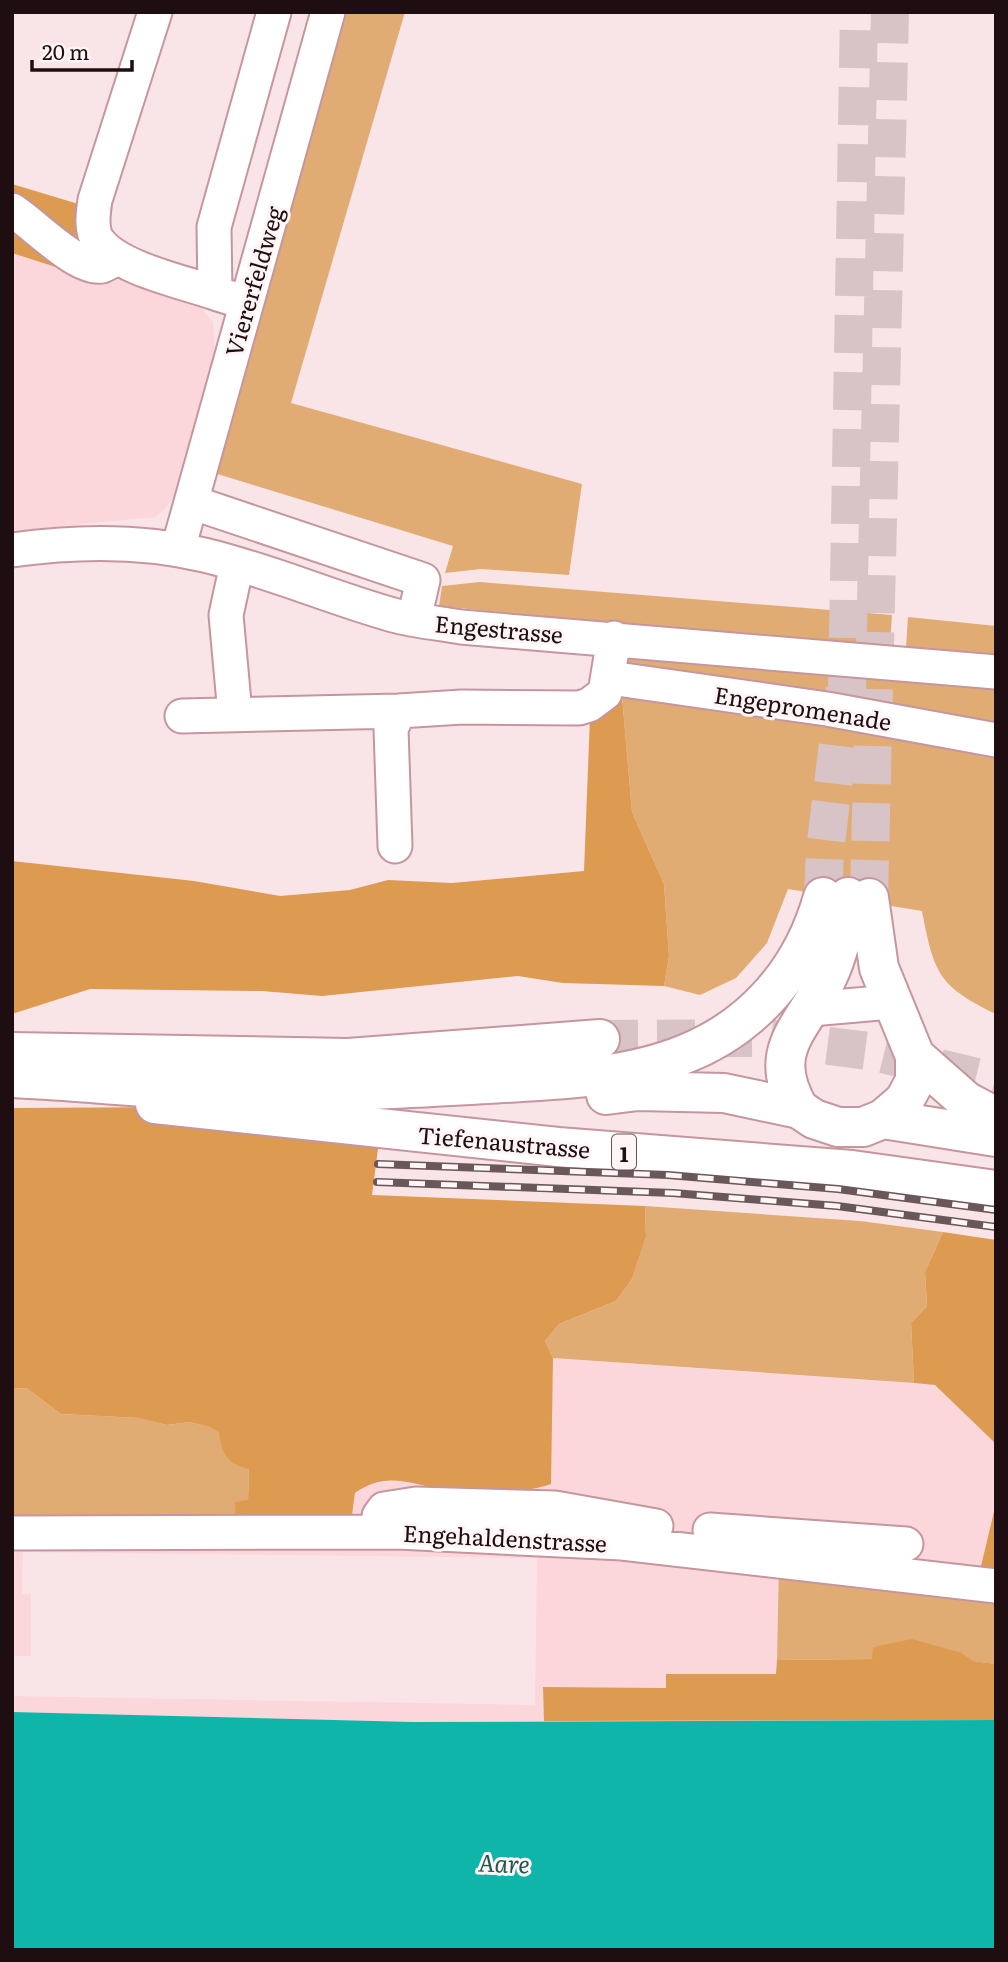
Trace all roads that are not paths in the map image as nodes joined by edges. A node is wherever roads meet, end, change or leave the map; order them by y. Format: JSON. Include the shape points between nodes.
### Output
{"nodes":[{"id":1,"x":155,"y":12,"type":"edge"},
{"id":2,"x":274,"y":12,"type":"edge"},
{"id":3,"x":328,"y":12,"type":"edge"},
{"id":4,"x":12,"y":210,"type":"edge"},
{"id":5,"x":117,"y":258,"type":"junction"},
{"id":6,"x":215,"y":293,"type":"junction"},
{"id":7,"x":247,"y":304,"type":"junction"},
{"id":8,"x":191,"y":502,"type":"junction"},
{"id":9,"x":12,"y":550,"type":"edge"},
{"id":10,"x":178,"y":550,"type":"junction"},
{"id":11,"x":237,"y":564,"type":"junction"},
{"id":12,"x":414,"y":619,"type":"junction"},
{"id":13,"x":614,"y":638,"type":"junction"},
{"id":14,"x":996,"y":672,"type":"edge"},
{"id":15,"x":610,"y":678,"type":"junction"},
{"id":16,"x":399,"y":711,"type":"junction"},
{"id":17,"x":235,"y":713,"type":"junction"},
{"id":18,"x":182,"y":716,"type":"dead end"},
{"id":19,"x":996,"y":740,"type":"edge"},
{"id":20,"x":395,"y":846,"type":"dead end"},
{"id":21,"x":846,"y":897,"type":"junction"},
{"id":22,"x":891,"y":1002,"type":"junction"},
{"id":23,"x":811,"y":1009,"type":"junction"},
{"id":24,"x":600,"y":1039,"type":"tunnel mouth"},
{"id":25,"x":12,"y":1052,"type":"edge"},
{"id":26,"x":915,"y":1056,"type":"junction"},
{"id":27,"x":12,"y":1078,"type":"edge"},
{"id":28,"x":12,"y":1090,"type":"edge"},
{"id":29,"x":799,"y":1109,"type":"junction"},
{"id":30,"x":251,"y":1116,"type":"junction"},
{"id":31,"x":996,"y":1117,"type":"edge"},
{"id":32,"x":883,"y":1119,"type":"junction"},
{"id":33,"x":996,"y":1137,"type":"edge"},
{"id":34,"x":996,"y":1190,"type":"edge"},
{"id":35,"x":379,"y":1532,"type":"junction"},
{"id":36,"x":12,"y":1533,"type":"edge"},
{"id":37,"x":906,"y":1544,"type":"dead end"},
{"id":38,"x":996,"y":1586,"type":"edge"}],
"edges":[{"from":1,"to":5,"type":"street","via":[[92,218],[97,241]]},
{"from":2,"to":6,"type":"street","via":[[214,227]]},
{"from":3,"to":7,"type":"street","name":"Viererfeldweg"},
{"from":4,"to":5,"type":"street","via":[[86,265],[101,266]]},
{"from":5,"to":6,"type":"street"},
{"from":6,"to":7,"type":"street"},
{"from":7,"to":8,"type":"street","name":"Viererfeldweg"},
{"from":8,"to":10,"type":"street","name":"Viererfeldweg"},
{"from":8,"to":12,"type":"street","via":[[423,580]]},
{"from":9,"to":10,"type":"street","name":"Engestrasse","via":[[134,544]]},
{"from":10,"to":11,"type":"street","name":"Engestrasse"},
{"from":11,"to":12,"type":"street","name":"Engestrasse"},
{"from":11,"to":17,"type":"street","via":[[226,615]]},
{"from":12,"to":13,"type":"street","name":"Engestrasse","via":[[461,627]]},
{"from":13,"to":14,"type":"street","name":"Engestrasse"},
{"from":13,"to":15,"type":"street"},
{"from":15,"to":16,"type":"street","via":[[605,693],[579,708]]},
{"from":15,"to":19,"type":"street","name":"Engepromenade","via":[[827,709]]},
{"from":16,"to":17,"type":"street"},
{"from":16,"to":20,"type":"street","via":[[391,729]]},
{"from":17,"to":18,"type":"street"},
{"from":21,"to":22,"type":"main road"},
{"from":21,"to":23,"type":"main road","via":[[838,952]]},
{"from":21,"to":27,"type":"main road","via":[[816,923],[788,975],[758,1007],[714,1040],[685,1054],[622,1072],[372,1091],[258,1092]]},
{"from":22,"to":23,"type":"street"},
{"from":22,"to":26,"type":"main road"},
{"from":23,"to":29,"type":"main road","via":[[788,1042],[784,1058],[785,1077]]},
{"from":24,"to":25,"type":"main road","via":[[348,1058]]},
{"from":26,"to":31,"type":"main road","via":[[966,1101]]},
{"from":26,"to":32,"type":"main road","via":[[915,1081],[904,1101]]},
{"from":28,"to":30,"type":"main road","name":"Tiefenaustrasse","number":"1"},
{"from":29,"to":30,"type":"main road","via":[[724,1093],[638,1091],[433,1112]]},
{"from":29,"to":32,"type":"main road","via":[[838,1127],[863,1127]]},
{"from":30,"to":34,"type":"main road","name":"Tiefenaustrasse","number":"1","via":[[852,1170]]},
{"from":32,"to":33,"type":"main road"},
{"from":35,"to":36,"type":"street","name":"Engehaldenstrasse"},
{"from":35,"to":37,"type":"street","via":[[384,1509],[430,1504],[555,1508],[639,1525]]},
{"from":35,"to":38,"type":"street","name":"Engehaldenstrasse","via":[[622,1543]]}]}
